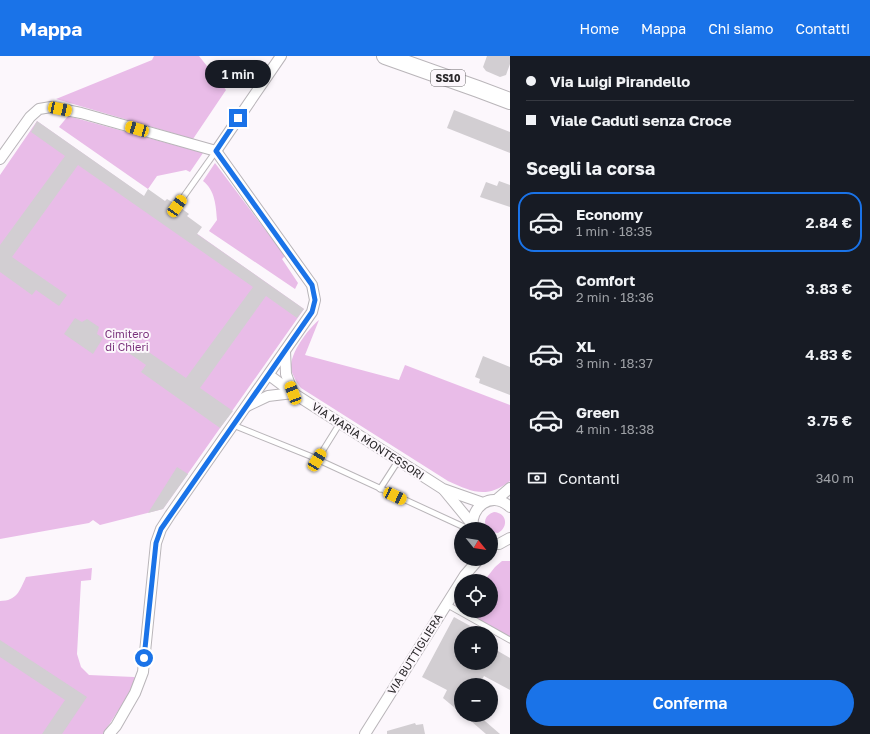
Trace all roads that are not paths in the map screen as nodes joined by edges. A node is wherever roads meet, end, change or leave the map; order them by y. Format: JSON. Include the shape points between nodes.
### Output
{"nodes":[{"id":1,"x":281,"y":56,"type":"edge"},
{"id":2,"x":385,"y":56,"type":"edge"},
{"id":3,"x":510,"y":101,"type":"edge"},
{"id":4,"x":216,"y":151,"type":"junction"},
{"id":5,"x":0,"y":159,"type":"edge"},
{"id":6,"x":177,"y":206,"type":"dead end"},
{"id":7,"x":285,"y":351,"type":"junction"},
{"id":8,"x":269,"y":375,"type":"junction"},
{"id":9,"x":293,"y":393,"type":"junction"},
{"id":10,"x":246,"y":407,"type":"junction"},
{"id":11,"x":340,"y":423,"type":"junction"},
{"id":12,"x":233,"y":425,"type":"junction"},
{"id":13,"x":317,"y":460,"type":"junction"},
{"id":14,"x":398,"y":461,"type":"junction"},
{"id":15,"x":510,"y":488,"type":"edge"},
{"id":16,"x":380,"y":489,"type":"junction"},
{"id":17,"x":443,"y":489,"type":"junction"},
{"id":18,"x":496,"y":500,"type":"junction"},
{"id":19,"x":483,"y":504,"type":"junction"},
{"id":20,"x":510,"y":507,"type":"edge"},
{"id":21,"x":469,"y":522,"type":"edge"},
{"id":22,"x":474,"y":522,"type":"edge"},
{"id":23,"x":454,"y":523,"type":"edge"},
{"id":24,"x":472,"y":566,"type":"edge"},
{"id":25,"x":465,"y":574,"type":"edge"},
{"id":26,"x":454,"y":591,"type":"edge"},
{"id":27,"x":446,"y":604,"type":"junction"},
{"id":28,"x":510,"y":640,"type":"edge"},
{"id":29,"x":109,"y":734,"type":"edge"},
{"id":30,"x":365,"y":734,"type":"edge"}],
"edges":[{"from":1,"to":4,"type":"street"},
{"from":2,"to":3,"type":"main road","number":"SS10"},
{"from":4,"to":5,"type":"street","via":[[51,107],[39,109],[30,117]]},
{"from":4,"to":6,"type":"lane"},
{"from":4,"to":7,"type":"street","via":[[312,285],[315,300],[312,312]]},
{"from":7,"to":8,"type":"street"},
{"from":7,"to":9,"type":"street","via":[[286,374]]},
{"from":8,"to":9,"type":"street","name":"VIA MARIA MONTESSORI"},
{"from":8,"to":10,"type":"street"},
{"from":9,"to":10,"type":"street","via":[[268,396]]},
{"from":9,"to":11,"type":"street","name":"VIA MARIA MONTESSORI"},
{"from":10,"to":12,"type":"street"},
{"from":11,"to":13,"type":"lane"},
{"from":11,"to":14,"type":"street","name":"VIA MARIA MONTESSORI"},
{"from":12,"to":13,"type":"lane"},
{"from":12,"to":29,"type":"street","via":[[161,529],[156,543],[143,672],[135,693]]},
{"from":13,"to":16,"type":"lane"},
{"from":14,"to":16,"type":"lane"},
{"from":14,"to":17,"type":"street","name":"VIA MARIA MONTESSORI"},
{"from":15,"to":18,"type":"street"},
{"from":16,"to":23,"type":"lane"},
{"from":17,"to":19,"type":"street","name":"VIA MARIA MONTESSORI"},
{"from":17,"to":21,"type":"street","name":"VIA MARIA MONTESSORI"},
{"from":18,"to":19,"type":"street"},
{"from":18,"to":20,"type":"street"},
{"from":19,"to":22,"type":"street","via":[[475,512]]},
{"from":24,"to":25,"type":"street","name":"VIA BUTTIGLIERA"},
{"from":26,"to":27,"type":"street","name":"VIA BUTTIGLIERA"},
{"from":27,"to":28,"type":"lane"},
{"from":27,"to":30,"type":"street","name":"VIA BUTTIGLIERA"}]}
